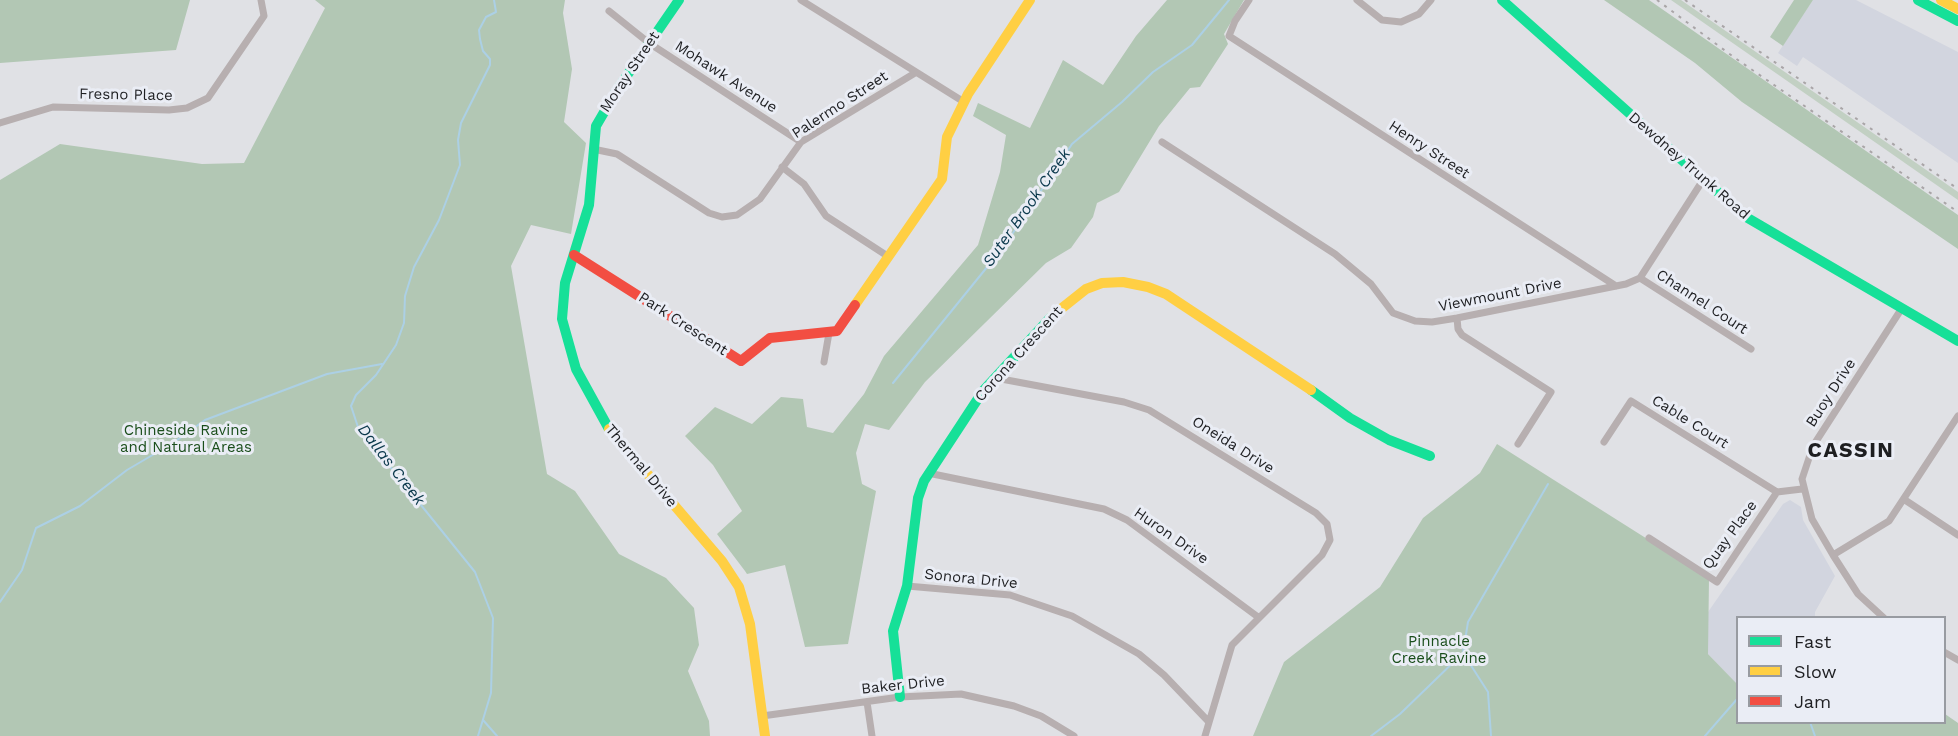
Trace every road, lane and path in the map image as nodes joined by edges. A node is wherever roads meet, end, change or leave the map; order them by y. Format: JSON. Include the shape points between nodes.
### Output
{"nodes":[{"id":1,"x":261,"y":0,"type":"edge"},
{"id":2,"x":679,"y":0,"type":"edge"},
{"id":3,"x":801,"y":0,"type":"edge"},
{"id":4,"x":1030,"y":0,"type":"edge"},
{"id":5,"x":1249,"y":0,"type":"edge"},
{"id":6,"x":1357,"y":0,"type":"edge"},
{"id":7,"x":1431,"y":0,"type":"edge"},
{"id":8,"x":1502,"y":0,"type":"edge"},
{"id":9,"x":1918,"y":0,"type":"edge"},
{"id":10,"x":1941,"y":0,"type":"edge"},
{"id":11,"x":1958,"y":9,"type":"edge"},
{"id":12,"x":609,"y":11,"type":"dead end"},
{"id":13,"x":1958,"y":21,"type":"edge"},
{"id":14,"x":649,"y":43,"type":"junction"},
{"id":15,"x":915,"y":73,"type":"junction"},
{"id":16,"x":964,"y":102,"type":"junction"},
{"id":17,"x":0,"y":123,"type":"edge"},
{"id":18,"x":801,"y":142,"type":"junction"},
{"id":19,"x":1162,"y":142,"type":"dead end"},
{"id":20,"x":593,"y":150,"type":"junction"},
{"id":21,"x":782,"y":167,"type":"junction"},
{"id":22,"x":1703,"y":180,"type":"junction"},
{"id":23,"x":574,"y":255,"type":"junction"},
{"id":24,"x":889,"y":257,"type":"junction"},
{"id":25,"x":1640,"y":278,"type":"junction"},
{"id":26,"x":1616,"y":285,"type":"junction"},
{"id":27,"x":1902,"y":308,"type":"junction"},
{"id":28,"x":1457,"y":318,"type":"junction"},
{"id":29,"x":829,"y":333,"type":"junction"},
{"id":30,"x":1958,"y":341,"type":"edge"},
{"id":31,"x":1750,"y":350,"type":"dead end"},
{"id":32,"x":824,"y":362,"type":"dead end"},
{"id":33,"x":996,"y":378,"type":"junction"},
{"id":34,"x":1958,"y":416,"type":"edge"},
{"id":35,"x":1604,"y":442,"type":"dead end"},
{"id":36,"x":1518,"y":444,"type":"dead end"},
{"id":37,"x":1430,"y":456,"type":"dead end"},
{"id":38,"x":928,"y":473,"type":"junction"},
{"id":39,"x":1802,"y":489,"type":"junction"},
{"id":40,"x":1777,"y":492,"type":"junction"},
{"id":41,"x":1905,"y":500,"type":"junction"},
{"id":42,"x":1958,"y":535,"type":"edge"},
{"id":43,"x":1649,"y":538,"type":"dead end"},
{"id":44,"x":1833,"y":555,"type":"junction"},
{"id":45,"x":907,"y":586,"type":"junction"},
{"id":46,"x":1882,"y":616,"type":"edge"},
{"id":47,"x":1258,"y":617,"type":"junction"},
{"id":48,"x":900,"y":697,"type":"junction"},
{"id":49,"x":867,"y":702,"type":"junction"},
{"id":50,"x":762,"y":716,"type":"junction"},
{"id":51,"x":1208,"y":721,"type":"junction"},
{"id":52,"x":765,"y":736,"type":"edge"},
{"id":53,"x":872,"y":736,"type":"edge"},
{"id":54,"x":1074,"y":736,"type":"edge"},
{"id":55,"x":1205,"y":736,"type":"edge"}],
"edges":[{"from":1,"to":17,"type":"street","name":"Fresno Place","via":[[264,16],[208,98],[187,108],[53,107]]},
{"from":2,"to":14,"type":"street","name":"Moray Street"},
{"from":3,"to":15,"type":"street"},
{"from":4,"to":16,"type":"street"},
{"from":5,"to":26,"type":"street","name":"Henry Street","via":[[1229,36]]},
{"from":6,"to":7,"type":"street","via":[[1382,20],[1401,22],[1419,14]]},
{"from":8,"to":22,"type":"street","name":"Dewdney Trunk Road"},
{"from":9,"to":13,"type":"street"},
{"from":10,"to":11,"type":"street"},
{"from":12,"to":14,"type":"street","name":"Mohawk Avenue"},
{"from":14,"to":18,"type":"street","name":"Mohawk Avenue"},
{"from":14,"to":20,"type":"street","name":"Moray Street","via":[[600,116]]},
{"from":15,"to":16,"type":"street"},
{"from":15,"to":18,"type":"street","name":"Palermo Street"},
{"from":16,"to":24,"type":"street","via":[[945,142],[942,179]]},
{"from":18,"to":21,"type":"street","name":"Palermo Street"},
{"from":19,"to":28,"type":"street","name":"Viewmount Drive","via":[[1335,254],[1371,284],[1393,313],[1415,321]]},
{"from":20,"to":21,"type":"street","name":"Palermo Street","via":[[617,154],[722,217],[741,213],[760,200]]},
{"from":20,"to":23,"type":"street","name":"Thermal Drive","via":[[589,205]]},
{"from":21,"to":24,"type":"street","via":[[804,184],[826,216]]},
{"from":22,"to":25,"type":"street"},
{"from":22,"to":27,"type":"street","name":"Dewdney Trunk Road","via":[[1746,217]]},
{"from":23,"to":29,"type":"street","name":"Park Crescent","via":[[741,361],[771,338]]},
{"from":23,"to":50,"type":"street","name":"Thermal Drive","via":[[561,308],[576,369],[611,433],[735,579],[749,614]]},
{"from":24,"to":29,"type":"street","via":[[840,329]]},
{"from":25,"to":26,"type":"street","name":"Viewmount Drive"},
{"from":25,"to":31,"type":"street","name":"Channel Court"},
{"from":26,"to":28,"type":"street","name":"Viewmount Drive"},
{"from":27,"to":30,"type":"street","name":"Dewdney Trunk Road"},
{"from":27,"to":39,"type":"street","name":"Buoy Drive","via":[[1813,446],[1804,467]]},
{"from":28,"to":36,"type":"street","via":[[1462,335],[1551,392]]},
{"from":29,"to":32,"type":"street"},
{"from":33,"to":37,"type":"street","name":"Corona Crescent","via":[[1057,310],[1078,293],[1102,283],[1136,284],[1166,294],[1368,428]]},
{"from":33,"to":38,"type":"street","name":"Corona Crescent","via":[[974,402]]},
{"from":33,"to":47,"type":"street","name":"Oneida Drive","via":[[1149,410],[1323,519],[1330,534],[1326,550]]},
{"from":34,"to":41,"type":"street"},
{"from":35,"to":40,"type":"street","name":"Cable Court","via":[[1631,401]]},
{"from":38,"to":45,"type":"street","name":"Corona Crescent","via":[[918,498]]},
{"from":38,"to":47,"type":"street","name":"Huron Drive","via":[[1104,508],[1127,520]]},
{"from":39,"to":40,"type":"street"},
{"from":39,"to":44,"type":"street","name":"Buoy Drive","via":[[1812,519]]},
{"from":40,"to":43,"type":"street","name":"Quay Place","via":[[1717,582]]},
{"from":41,"to":42,"type":"street"},
{"from":41,"to":44,"type":"street","via":[[1889,520]]},
{"from":44,"to":46,"type":"street","name":"Buoy Drive","via":[[1858,594]]},
{"from":45,"to":48,"type":"street","name":"Corona Crescent","via":[[893,631]]},
{"from":45,"to":51,"type":"street","name":"Sonora Drive","via":[[1010,595],[1072,616],[1138,654]]},
{"from":47,"to":51,"type":"street","via":[[1232,645]]},
{"from":48,"to":49,"type":"street","name":"Baker Drive"},
{"from":48,"to":54,"type":"street","name":"Baker Drive","via":[[948,694],[988,698],[1041,716]]},
{"from":49,"to":50,"type":"street","name":"Baker Drive"},
{"from":49,"to":53,"type":"street"},
{"from":50,"to":52,"type":"street","name":"Thermal Drive"},
{"from":51,"to":55,"type":"street"}]}
